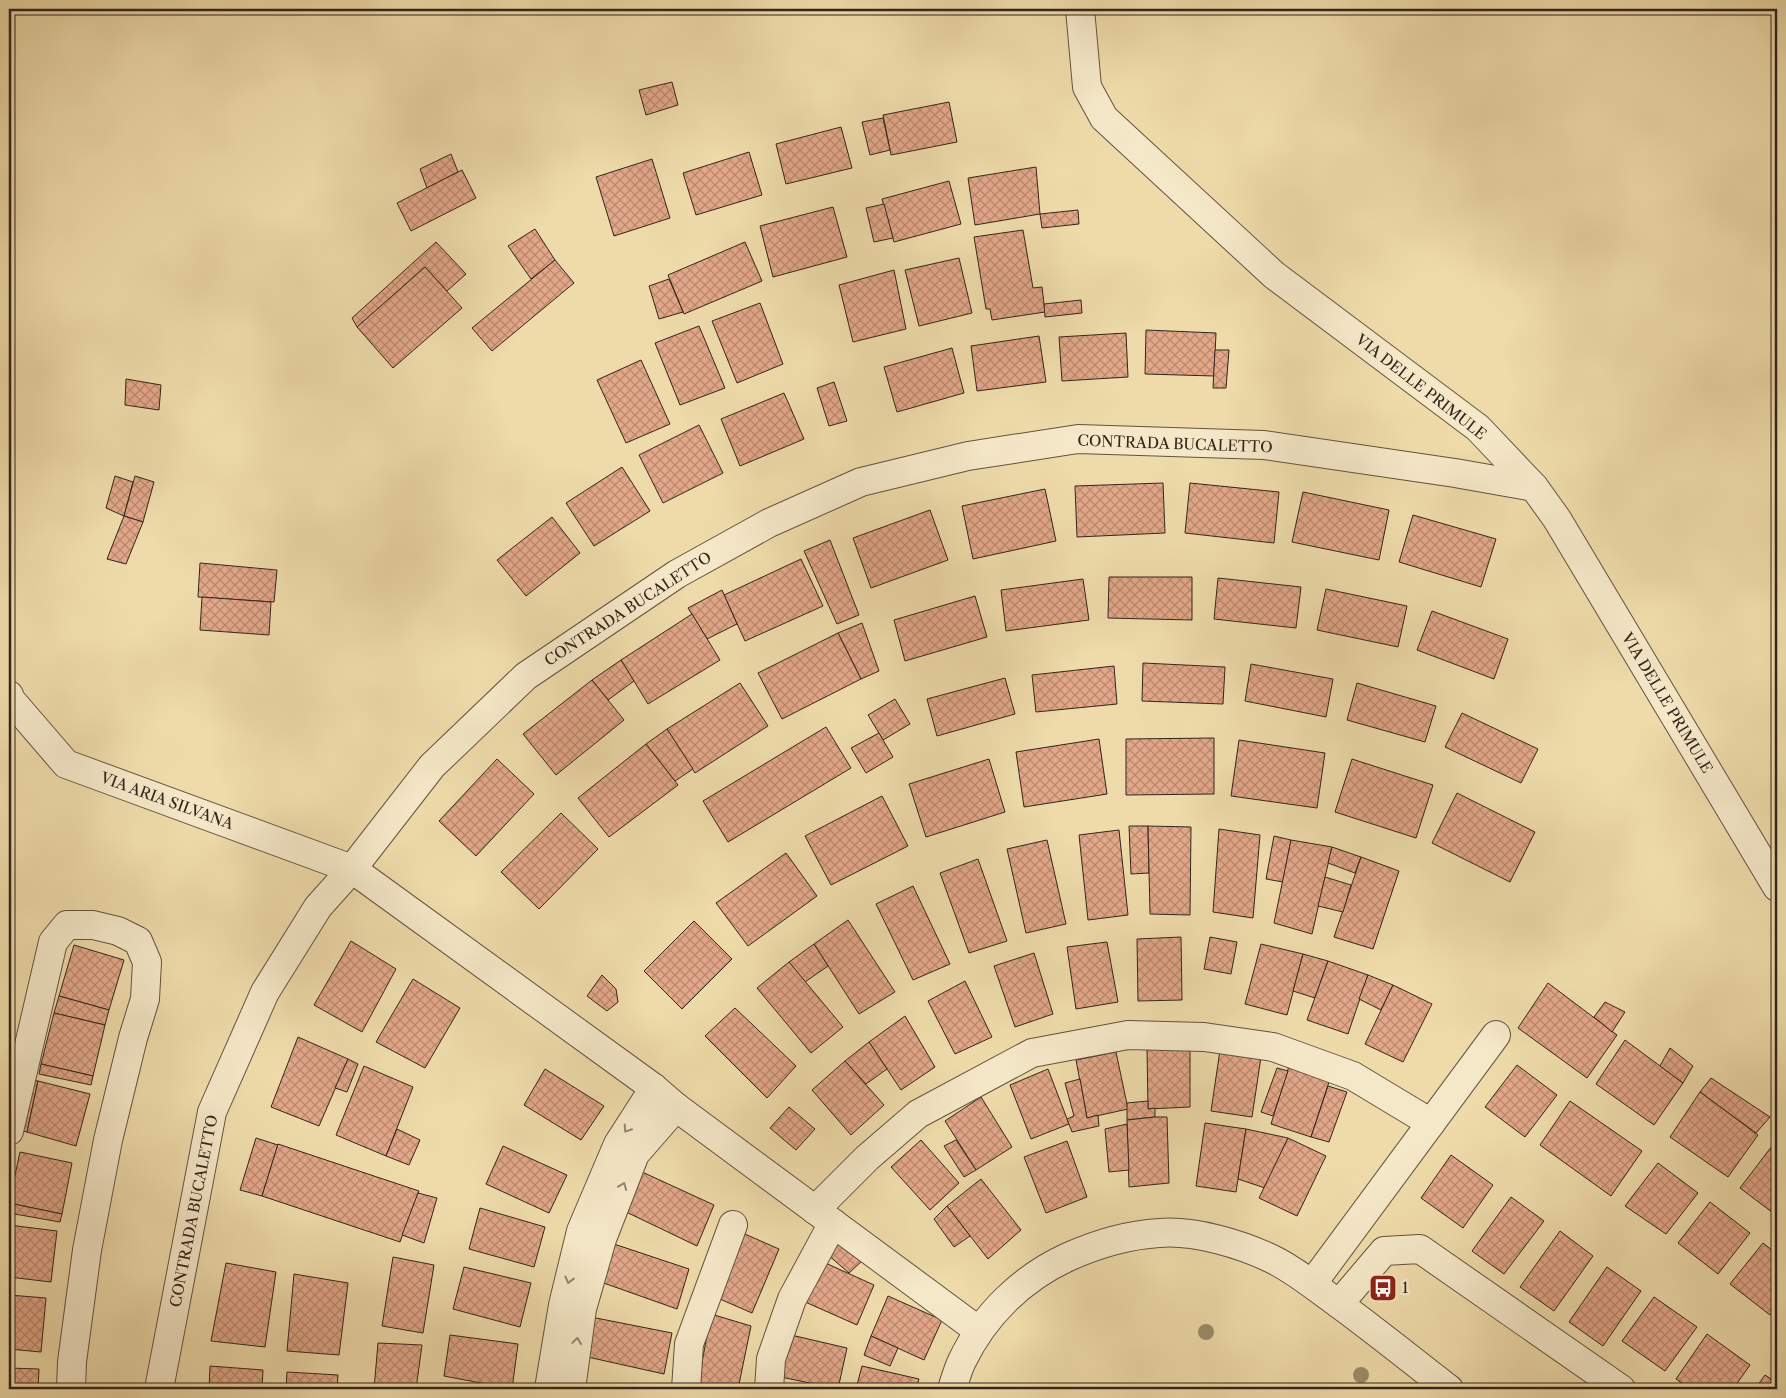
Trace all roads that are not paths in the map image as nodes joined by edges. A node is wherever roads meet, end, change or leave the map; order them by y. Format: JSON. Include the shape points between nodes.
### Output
{"nodes":[{"id":1,"x":1080,"y":9,"type":"edge"},
{"id":2,"x":1534,"y":487,"type":"junction"},
{"id":3,"x":9,"y":695,"type":"edge"},
{"id":4,"x":352,"y":869,"type":"junction"},
{"id":5,"x":1777,"y":887,"type":"edge"},
{"id":6,"x":1496,"y":1034,"type":"dead end"},
{"id":7,"x":654,"y":1088,"type":"junction"},
{"id":8,"x":676,"y":1107,"type":"junction"},
{"id":9,"x":1431,"y":1123,"type":"junction"},
{"id":10,"x":9,"y":1131,"type":"edge"},
{"id":11,"x":824,"y":1217,"type":"junction"},
{"id":12,"x":732,"y":1225,"type":"dead end"},
{"id":13,"x":1312,"y":1284,"type":"junction"},
{"id":14,"x":1339,"y":1304,"type":"junction"},
{"id":15,"x":979,"y":1331,"type":"junction"},
{"id":16,"x":72,"y":1389,"type":"edge"},
{"id":17,"x":158,"y":1389,"type":"edge"},
{"id":18,"x":549,"y":1389,"type":"edge"},
{"id":19,"x":571,"y":1389,"type":"edge"},
{"id":20,"x":686,"y":1389,"type":"edge"},
{"id":21,"x":769,"y":1389,"type":"edge"},
{"id":22,"x":952,"y":1389,"type":"edge"},
{"id":23,"x":1449,"y":1389,"type":"edge"},
{"id":24,"x":1621,"y":1389,"type":"edge"}],
"edges":[{"from":1,"to":2,"type":"street","name":"VIA DELLE PRIMULE","via":[[1088,87],[1104,118],[1274,275],[1478,428]]},
{"from":2,"to":4,"type":"street","name":"CONTRADA BUCALETTO","via":[[1264,445],[1078,440],[968,456],[861,482],[769,523],[677,574],[526,676],[432,766]]},
{"from":2,"to":5,"type":"street","name":"VIA DELLE PRIMULE","via":[[1557,520]]},
{"from":3,"to":4,"type":"street","name":"VIA ARIA SILVANA","via":[[66,764]]},
{"from":4,"to":7,"type":"street","name":"VIA ARIA SILVANA"},
{"from":4,"to":17,"type":"street","name":"CONTRADA BUCALETTO","via":[[318,907],[265,992],[212,1112]]},
{"from":6,"to":9,"type":"street"},
{"from":7,"to":8,"type":"street","name":"VIA ARIA SILVANA"},
{"from":7,"to":18,"type":"street","one_way":true,"via":[[618,1144],[581,1232],[563,1305]]},
{"from":8,"to":11,"type":"street","name":"VIA ARIA SILVANA"},
{"from":19,"to":8,"type":"street","one_way":true,"via":[[582,1309],[602,1239],[636,1154]]},
{"from":9,"to":11,"type":"street","via":[[1353,1076],[1273,1046],[1204,1037],[1128,1035],[1032,1053],[918,1114],[867,1158]]},
{"from":9,"to":13,"type":"street"},
{"from":10,"to":16,"type":"street","via":[[53,942],[67,925],[93,925],[118,931],[138,941],[148,962],[145,999],[108,1140],[87,1250],[72,1362]]},
{"from":11,"to":15,"type":"street","name":"VIA ARIA SILVANA"},
{"from":11,"to":21,"type":"street","via":[[771,1359]]},
{"from":12,"to":20,"type":"street","via":[[689,1344]]},
{"from":13,"to":14,"type":"street"},
{"from":13,"to":15,"type":"street","via":[[1274,1259],[1228,1241],[1161,1232],[1124,1237],[1052,1265],[1011,1295]]},
{"from":14,"to":23,"type":"street"},
{"from":14,"to":24,"type":"street","via":[[1384,1251],[1420,1249]]},
{"from":15,"to":22,"type":"street","via":[[961,1362]]}]}
